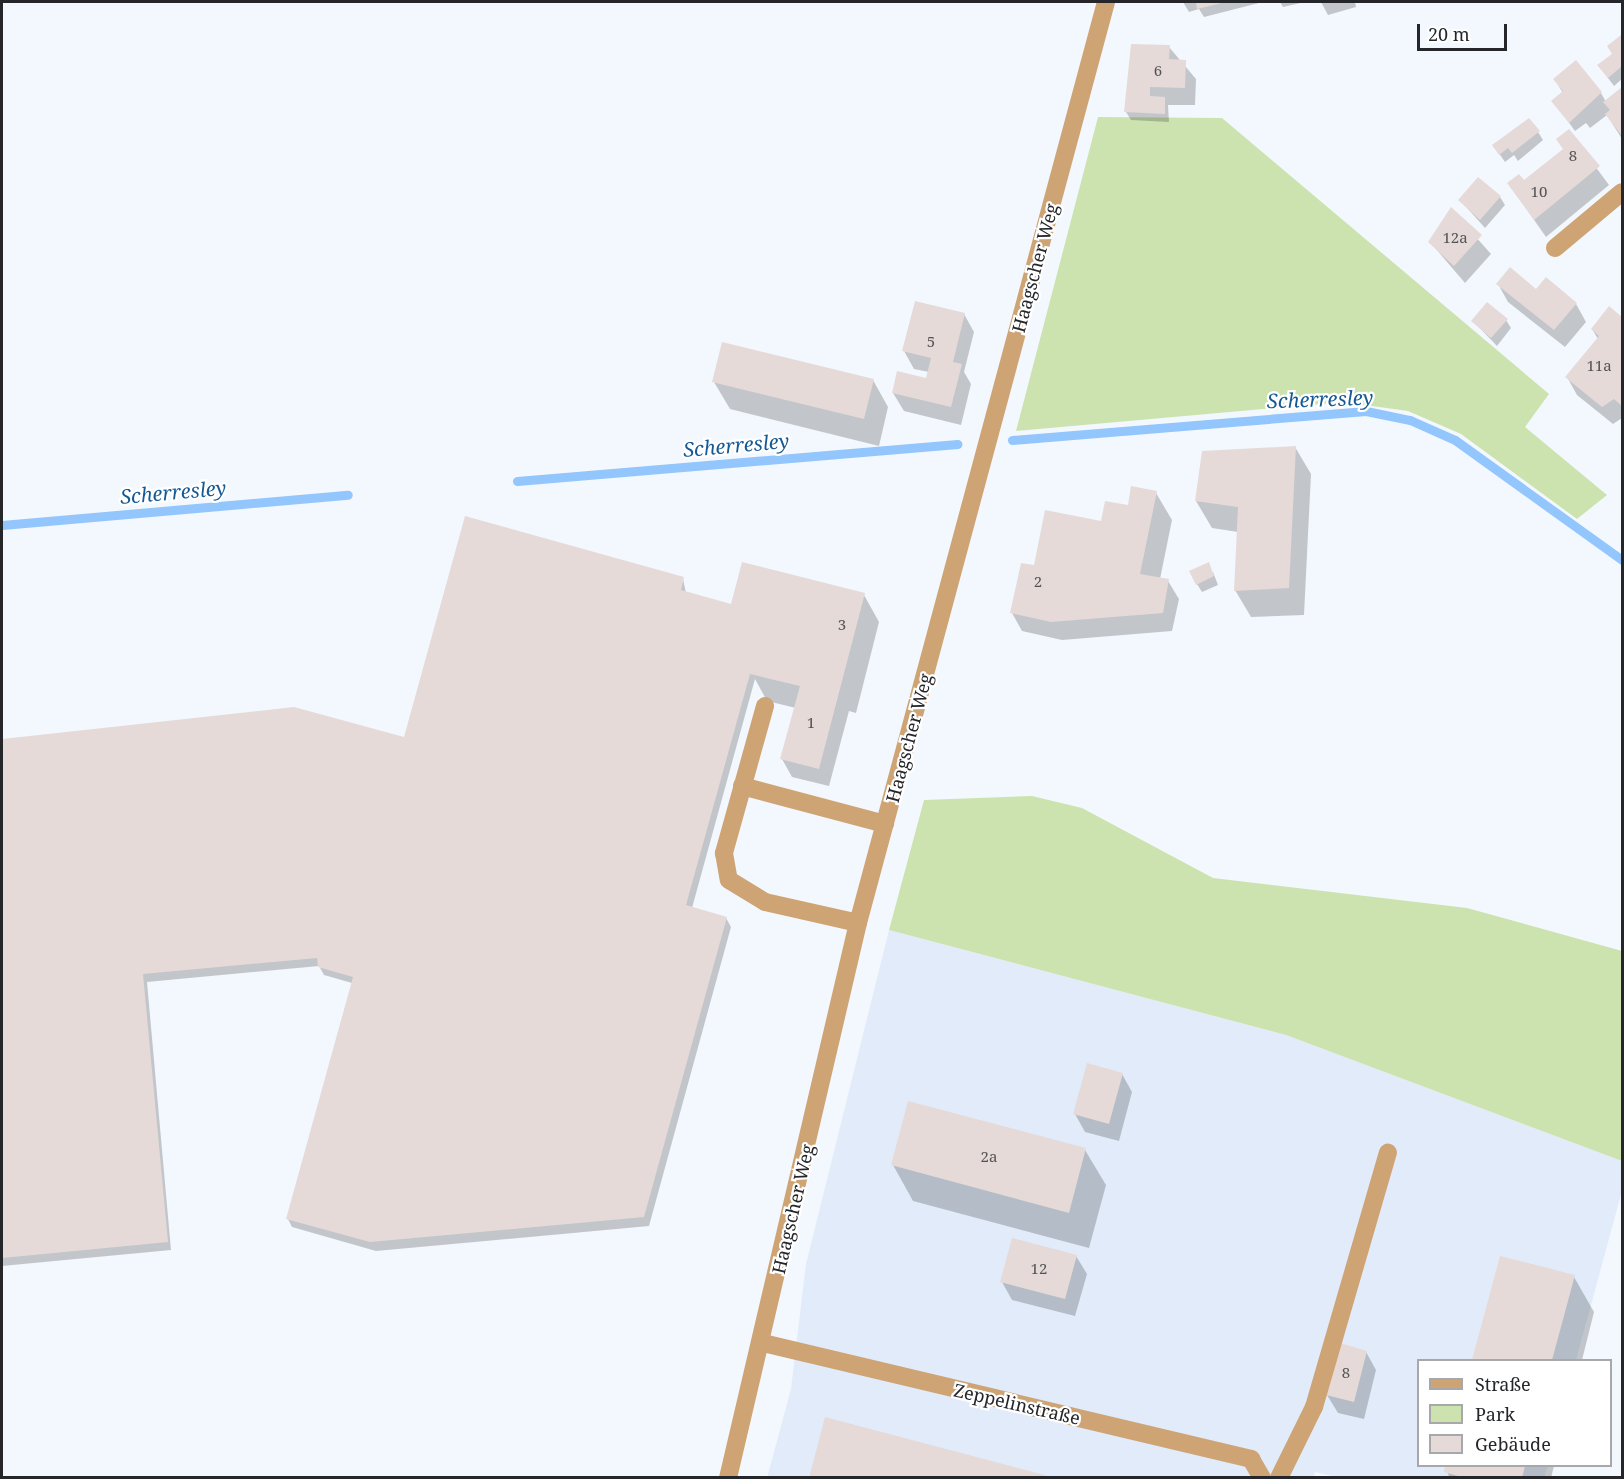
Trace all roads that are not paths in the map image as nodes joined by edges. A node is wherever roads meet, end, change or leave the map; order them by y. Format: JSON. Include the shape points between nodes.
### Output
{"nodes":[{"id":1,"x":1106,"y":2,"type":"edge"},
{"id":2,"x":1623,"y":192,"type":"edge"},
{"id":3,"x":1555,"y":249,"type":"dead end"},
{"id":4,"x":765,"y":706,"type":"dead end"},
{"id":5,"x":742,"y":786,"type":"junction"},
{"id":6,"x":885,"y":824,"type":"junction"},
{"id":7,"x":858,"y":923,"type":"junction"},
{"id":8,"x":1388,"y":1154,"type":"dead end"},
{"id":9,"x":763,"y":1343,"type":"junction"},
{"id":10,"x":728,"y":1478,"type":"edge"},
{"id":11,"x":1262,"y":1478,"type":"edge"},
{"id":12,"x":1279,"y":1478,"type":"edge"}],
"edges":[{"from":1,"to":6,"type":"street","name":"Haagscher Weg"},
{"from":2,"to":3,"type":"street"},
{"from":4,"to":5,"type":"street"},
{"from":5,"to":6,"type":"street"},
{"from":5,"to":7,"type":"street","via":[[723,853],[729,880],[765,902]]},
{"from":6,"to":7,"type":"street","name":"Haagscher Weg"},
{"from":7,"to":9,"type":"street","name":"Haagscher Weg"},
{"from":8,"to":12,"type":"street","via":[[1314,1407]]},
{"from":9,"to":10,"type":"street","name":"Haagscher Weg"},
{"from":9,"to":11,"type":"street","name":"Zeppelinstraße","via":[[1251,1459]]}]}
